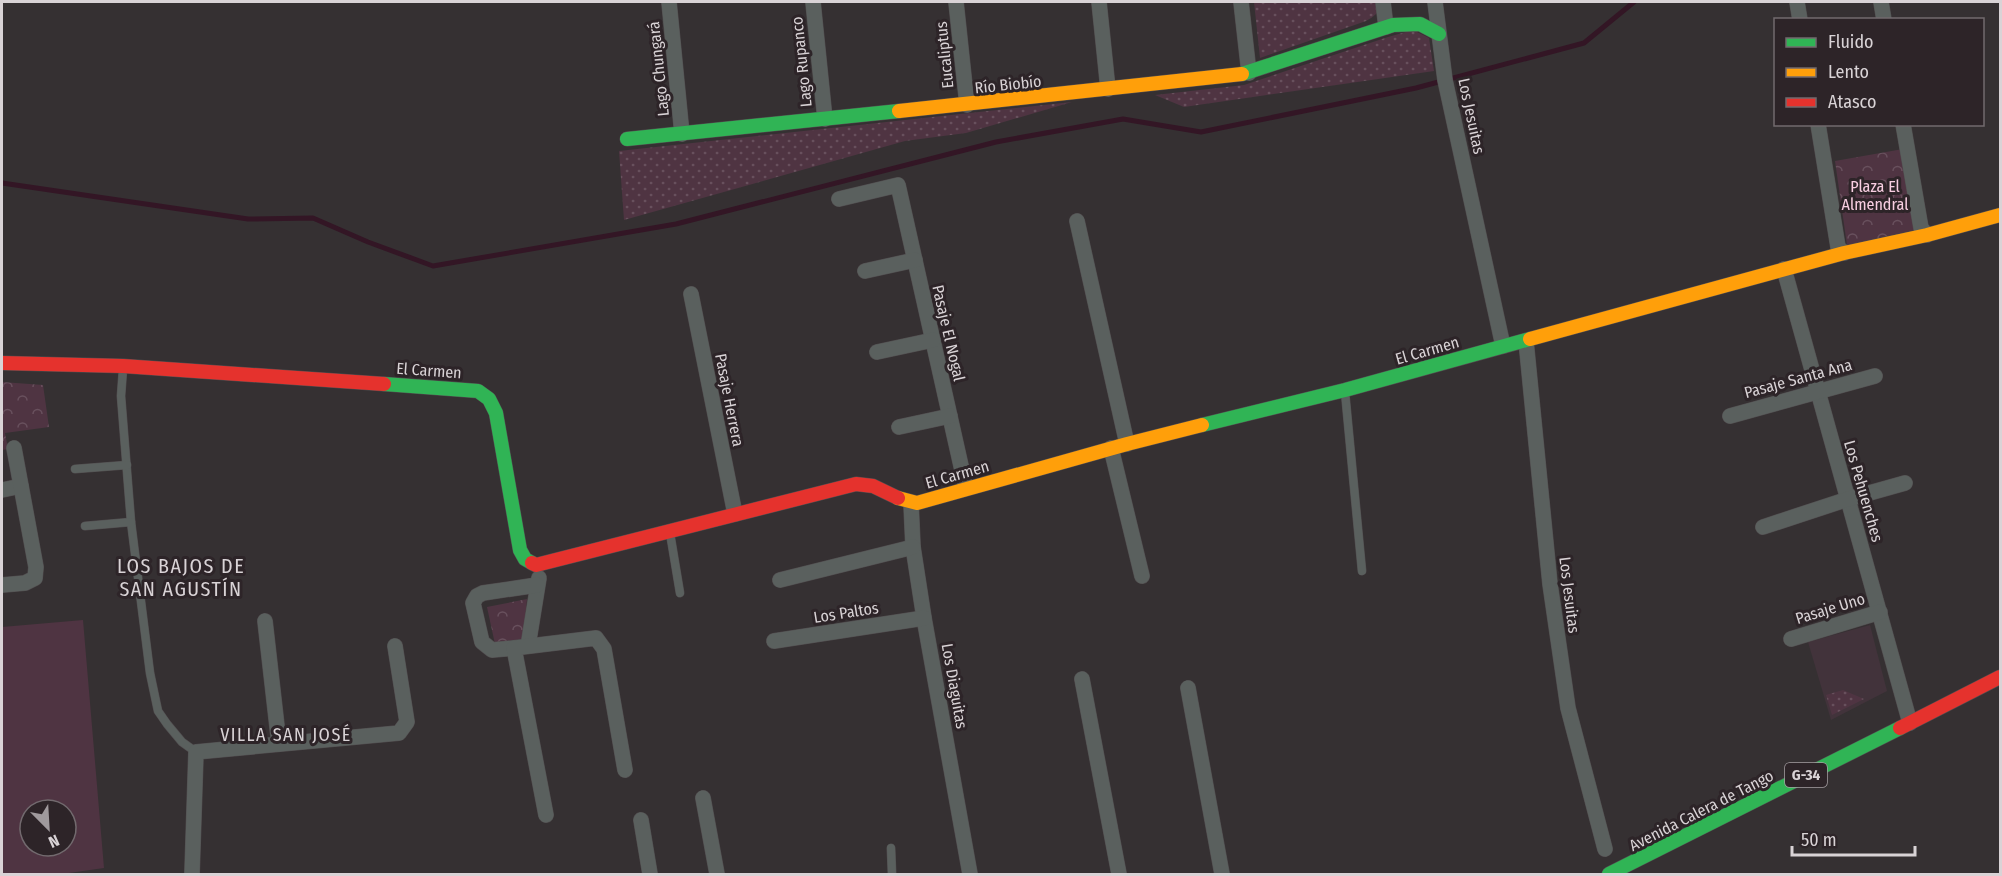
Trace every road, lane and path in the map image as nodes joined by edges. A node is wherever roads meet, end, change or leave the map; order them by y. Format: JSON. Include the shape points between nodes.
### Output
{"nodes":[{"id":1,"x":669,"y":2,"type":"edge"},
{"id":2,"x":813,"y":2,"type":"edge"},
{"id":3,"x":956,"y":2,"type":"edge"},
{"id":4,"x":1099,"y":2,"type":"edge"},
{"id":5,"x":1241,"y":2,"type":"edge"},
{"id":6,"x":1383,"y":2,"type":"edge"},
{"id":7,"x":1435,"y":2,"type":"edge"},
{"id":8,"x":1797,"y":2,"type":"edge"},
{"id":9,"x":1881,"y":2,"type":"edge"},
{"id":10,"x":1800,"y":18,"type":"edge"},
{"id":11,"x":1884,"y":18,"type":"edge"},
{"id":12,"x":1386,"y":27,"type":"junction"},
{"id":13,"x":1439,"y":34,"type":"junction"},
{"id":14,"x":1249,"y":73,"type":"junction"},
{"id":15,"x":1108,"y":89,"type":"junction"},
{"id":16,"x":967,"y":105,"type":"junction"},
{"id":17,"x":825,"y":119,"type":"junction"},
{"id":18,"x":1818,"y":126,"type":"edge"},
{"id":19,"x":1902,"y":126,"type":"edge"},
{"id":20,"x":682,"y":134,"type":"junction"},
{"id":21,"x":627,"y":139,"type":"dead end"},
{"id":22,"x":839,"y":200,"type":"dead end"},
{"id":23,"x":2001,"y":215,"type":"edge"},
{"id":24,"x":1077,"y":221,"type":"dead end"},
{"id":25,"x":1927,"y":235,"type":"junction"},
{"id":26,"x":1844,"y":253,"type":"junction"},
{"id":27,"x":915,"y":260,"type":"junction"},
{"id":28,"x":1784,"y":270,"type":"junction"},
{"id":29,"x":865,"y":271,"type":"dead end"},
{"id":30,"x":691,"y":294,"type":"dead end"},
{"id":31,"x":933,"y":340,"type":"junction"},
{"id":32,"x":1526,"y":341,"type":"junction"},
{"id":33,"x":1503,"y":346,"type":"junction"},
{"id":34,"x":877,"y":352,"type":"dead end"},
{"id":35,"x":2,"y":363,"type":"edge"},
{"id":36,"x":123,"y":366,"type":"junction"},
{"id":37,"x":1875,"y":376,"type":"dead end"},
{"id":38,"x":1345,"y":390,"type":"junction"},
{"id":39,"x":1818,"y":391,"type":"junction"},
{"id":40,"x":950,"y":416,"type":"junction"},
{"id":41,"x":1730,"y":416,"type":"dead end"},
{"id":42,"x":899,"y":427,"type":"dead end"},
{"id":43,"x":1127,"y":444,"type":"junction"},
{"id":44,"x":14,"y":448,"type":"dead end"},
{"id":45,"x":1111,"y":448,"type":"junction"},
{"id":46,"x":127,"y":465,"type":"junction"},
{"id":47,"x":75,"y":469,"type":"dead end"},
{"id":48,"x":1905,"y":483,"type":"dead end"},
{"id":49,"x":21,"y":486,"type":"junction"},
{"id":50,"x":966,"y":488,"type":"junction"},
{"id":51,"x":2,"y":490,"type":"edge"},
{"id":52,"x":1848,"y":499,"type":"junction"},
{"id":53,"x":911,"y":503,"type":"junction"},
{"id":54,"x":735,"y":514,"type":"junction"},
{"id":55,"x":131,"y":522,"type":"junction"},
{"id":56,"x":85,"y":526,"type":"dead end"},
{"id":57,"x":1763,"y":526,"type":"dead end"},
{"id":58,"x":670,"y":530,"type":"junction"},
{"id":59,"x":914,"y":547,"type":"junction"},
{"id":60,"x":543,"y":564,"type":"junction"},
{"id":61,"x":1362,"y":571,"type":"dead end"},
{"id":62,"x":1142,"y":576,"type":"dead end"},
{"id":63,"x":780,"y":580,"type":"dead end"},
{"id":64,"x":2,"y":585,"type":"edge"},
{"id":65,"x":537,"y":585,"type":"junction"},
{"id":66,"x":680,"y":593,"type":"dead end"},
{"id":67,"x":1880,"y":612,"type":"junction"},
{"id":68,"x":924,"y":618,"type":"junction"},
{"id":69,"x":265,"y":621,"type":"dead end"},
{"id":70,"x":1791,"y":639,"type":"dead end"},
{"id":71,"x":774,"y":641,"type":"dead end"},
{"id":72,"x":395,"y":645,"type":"dead end"},
{"id":73,"x":521,"y":647,"type":"junction"},
{"id":74,"x":2001,"y":677,"type":"edge"},
{"id":75,"x":1082,"y":679,"type":"dead end"},
{"id":76,"x":1188,"y":688,"type":"dead end"},
{"id":77,"x":1910,"y":723,"type":"junction"},
{"id":78,"x":279,"y":744,"type":"junction"},
{"id":79,"x":196,"y":752,"type":"junction"},
{"id":80,"x":625,"y":770,"type":"dead end"},
{"id":81,"x":703,"y":798,"type":"dead end"},
{"id":82,"x":546,"y":814,"type":"dead end"},
{"id":83,"x":641,"y":820,"type":"dead end"},
{"id":84,"x":891,"y":848,"type":"dead end"},
{"id":85,"x":1605,"y":849,"type":"dead end"},
{"id":86,"x":192,"y":874,"type":"edge"},
{"id":87,"x":650,"y":874,"type":"edge"},
{"id":88,"x":717,"y":874,"type":"edge"},
{"id":89,"x":892,"y":874,"type":"edge"},
{"id":90,"x":970,"y":874,"type":"edge"},
{"id":91,"x":1119,"y":874,"type":"edge"},
{"id":92,"x":1222,"y":874,"type":"edge"},
{"id":93,"x":1609,"y":874,"type":"edge"}],
"edges":[{"from":1,"to":20,"type":"street","name":"Lago Chungará"},
{"from":2,"to":17,"type":"street","name":"Lago Rupanco"},
{"from":3,"to":16,"type":"street","name":"Eucaliptus"},
{"from":4,"to":15,"type":"street"},
{"from":5,"to":14,"type":"street"},
{"from":6,"to":12,"type":"street"},
{"from":7,"to":13,"type":"street","name":"Los Jesuitas"},
{"from":8,"to":10,"type":"street"},
{"from":9,"to":11,"type":"street"},
{"from":12,"to":13,"type":"street","name":"Río Biobío","via":[[1421,24]]},
{"from":12,"to":14,"type":"street","name":"Río Biobío"},
{"from":13,"to":33,"type":"street","name":"Los Jesuitas","via":[[1445,80]]},
{"from":14,"to":15,"type":"street","name":"Río Biobío"},
{"from":15,"to":16,"type":"street","name":"Río Biobío"},
{"from":16,"to":17,"type":"street","name":"Río Biobío"},
{"from":17,"to":20,"type":"street","name":"Río Biobío"},
{"from":18,"to":26,"type":"street","via":[[1838,247]]},
{"from":19,"to":25,"type":"street","via":[[1921,228]]},
{"from":20,"to":21,"type":"street","name":"Río Biobío"},
{"from":22,"to":27,"type":"street","name":"Pasaje El Nogal","via":[[898,185]]},
{"from":23,"to":25,"type":"street","name":"El Carmen"},
{"from":24,"to":43,"type":"street"},
{"from":25,"to":26,"type":"street","name":"El Carmen"},
{"from":26,"to":28,"type":"street","name":"El Carmen"},
{"from":27,"to":29,"type":"street"},
{"from":27,"to":31,"type":"street","name":"Pasaje El Nogal"},
{"from":28,"to":32,"type":"street","name":"El Carmen"},
{"from":28,"to":39,"type":"street","name":"Los Pehuenches"},
{"from":30,"to":54,"type":"street","name":"Pasaje Herrera"},
{"from":31,"to":34,"type":"street"},
{"from":31,"to":40,"type":"street","name":"Pasaje El Nogal"},
{"from":32,"to":33,"type":"street","name":"El Carmen"},
{"from":32,"to":85,"type":"street","name":"Los Jesuitas","via":[[1550,584],[1568,708]]},
{"from":33,"to":38,"type":"street","name":"El Carmen"},
{"from":35,"to":36,"type":"street","name":"El Carmen"},
{"from":36,"to":46,"type":"lane","via":[[120,396]]},
{"from":36,"to":60,"type":"street","name":"El Carmen","via":[[478,391],[489,399],[496,413],[522,554],[530,563]]},
{"from":37,"to":39,"type":"street","name":"Pasaje Santa Ana"},
{"from":38,"to":43,"type":"street","name":"El Carmen"},
{"from":38,"to":61,"type":"lane"},
{"from":39,"to":41,"type":"street","name":"Pasaje Santa Ana"},
{"from":39,"to":52,"type":"street","name":"Los Pehuenches"},
{"from":40,"to":42,"type":"street"},
{"from":40,"to":50,"type":"street","name":"Pasaje El Nogal"},
{"from":43,"to":45,"type":"street","name":"El Carmen"},
{"from":44,"to":49,"type":"street"},
{"from":45,"to":50,"type":"street","name":"El Carmen"},
{"from":45,"to":62,"type":"street"},
{"from":46,"to":47,"type":"lane"},
{"from":46,"to":55,"type":"lane"},
{"from":48,"to":52,"type":"street"},
{"from":49,"to":51,"type":"street"},
{"from":49,"to":64,"type":"street","via":[[36,567],[34,578]]},
{"from":50,"to":53,"type":"street","name":"El Carmen"},
{"from":52,"to":57,"type":"street"},
{"from":52,"to":67,"type":"street","name":"Los Pehuenches"},
{"from":53,"to":54,"type":"street","name":"El Carmen","via":[[863,483]]},
{"from":53,"to":59,"type":"street","name":"Los Diaguitas"},
{"from":54,"to":58,"type":"street","name":"El Carmen"},
{"from":55,"to":56,"type":"lane"},
{"from":55,"to":79,"type":"lane","via":[[158,711]]},
{"from":58,"to":60,"type":"street","name":"El Carmen"},
{"from":58,"to":66,"type":"lane"},
{"from":59,"to":63,"type":"street"},
{"from":59,"to":68,"type":"street","name":"Los Diaguitas"},
{"from":60,"to":65,"type":"street"},
{"from":65,"to":73,"type":"street"},
{"from":65,"to":73,"type":"street","via":[[483,593],[473,603],[482,642],[492,650]]},
{"from":67,"to":70,"type":"street","name":"Pasaje Uno"},
{"from":67,"to":77,"type":"street","name":"Los Pehuenches"},
{"from":68,"to":71,"type":"street","name":"Los Paltos"},
{"from":68,"to":90,"type":"street","name":"Los Diaguitas"},
{"from":69,"to":78,"type":"street"},
{"from":72,"to":78,"type":"street","via":[[407,722],[399,733]]},
{"from":73,"to":80,"type":"street","via":[[596,638],[604,649]]},
{"from":73,"to":82,"type":"street"},
{"from":74,"to":77,"type":"street","name":"Avenida Calera de Tango","number":"G-34"},
{"from":75,"to":91,"type":"street"},
{"from":76,"to":92,"type":"street"},
{"from":77,"to":93,"type":"street","name":"Avenida Calera de Tango","number":"G-34"},
{"from":78,"to":79,"type":"street"},
{"from":79,"to":86,"type":"street"},
{"from":81,"to":88,"type":"street"},
{"from":83,"to":87,"type":"street"},
{"from":84,"to":89,"type":"lane"}]}
